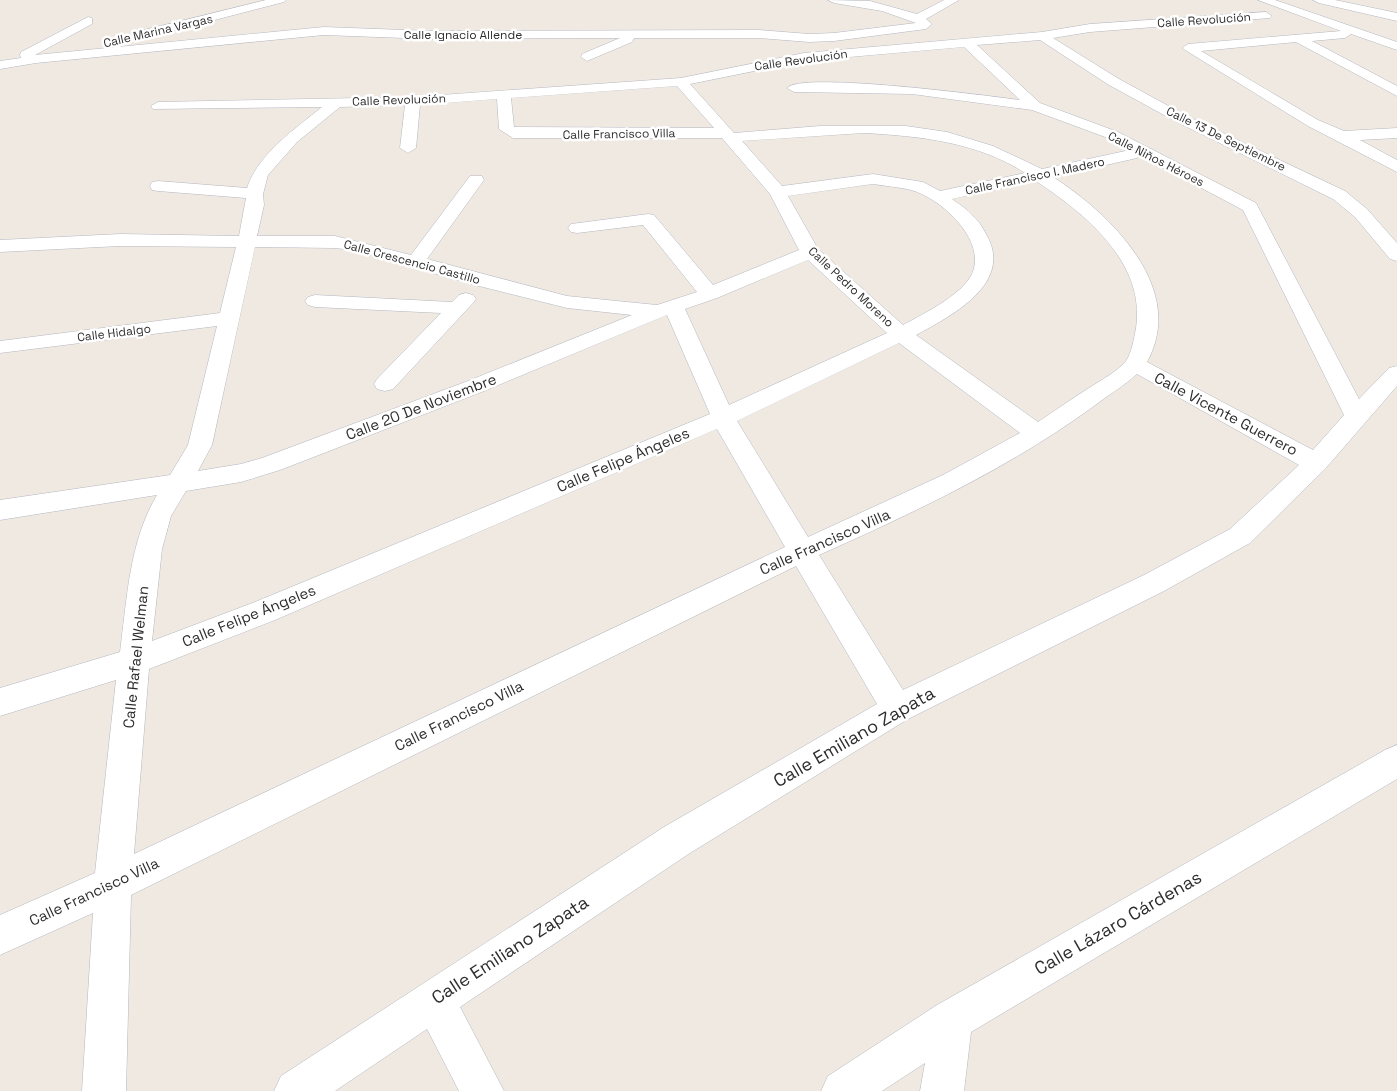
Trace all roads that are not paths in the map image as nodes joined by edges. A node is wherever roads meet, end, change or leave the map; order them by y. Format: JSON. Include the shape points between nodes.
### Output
{"nodes":[{"id":1,"x":280,"y":0,"type":"edge"},
{"id":2,"x":834,"y":0,"type":"edge"},
{"id":3,"x":953,"y":0,"type":"edge"},
{"id":4,"x":1299,"y":0,"type":"edge"},
{"id":5,"x":1319,"y":0,"type":"edge"},
{"id":6,"x":1232,"y":5,"type":"dead end"},
{"id":7,"x":884,"y":9,"type":"junction"},
{"id":8,"x":1272,"y":11,"type":"edge"},
{"id":9,"x":856,"y":16,"type":"dead end"},
{"id":10,"x":1397,"y":17,"type":"edge"},
{"id":11,"x":88,"y":21,"type":"dead end"},
{"id":12,"x":609,"y":22,"type":"dead end"},
{"id":13,"x":929,"y":27,"type":"junction"},
{"id":14,"x":712,"y":34,"type":"junction"},
{"id":15,"x":1345,"y":34,"type":"junction"},
{"id":16,"x":565,"y":35,"type":"junction"},
{"id":17,"x":639,"y":35,"type":"junction"},
{"id":18,"x":1366,"y":35,"type":"junction"},
{"id":19,"x":1042,"y":36,"type":"junction"},
{"id":20,"x":1300,"y":38,"type":"junction"},
{"id":21,"x":961,"y":44,"type":"junction"},
{"id":22,"x":1396,"y":45,"type":"edge"},
{"id":23,"x":523,"y":49,"type":"dead end"},
{"id":24,"x":874,"y":51,"type":"junction"},
{"id":25,"x":587,"y":57,"type":"dead end"},
{"id":26,"x":36,"y":59,"type":"junction"},
{"id":27,"x":3,"y":64,"type":"edge"},
{"id":28,"x":887,"y":64,"type":"dead end"},
{"id":29,"x":694,"y":65,"type":"dead end"},
{"id":30,"x":708,"y":76,"type":"junction"},
{"id":31,"x":900,"y":77,"type":"dead end"},
{"id":32,"x":681,"y":82,"type":"junction"},
{"id":33,"x":794,"y":88,"type":"dead end"},
{"id":34,"x":912,"y":90,"type":"junction"},
{"id":35,"x":1397,"y":92,"type":"edge"},
{"id":36,"x":504,"y":94,"type":"junction"},
{"id":37,"x":961,"y":97,"type":"junction"},
{"id":38,"x":414,"y":101,"type":"junction"},
{"id":39,"x":337,"y":102,"type":"junction"},
{"id":40,"x":158,"y":106,"type":"dead end"},
{"id":41,"x":1035,"y":106,"type":"junction"},
{"id":42,"x":1397,"y":133,"type":"edge"},
{"id":43,"x":727,"y":135,"type":"junction"},
{"id":44,"x":1342,"y":136,"type":"junction"},
{"id":45,"x":408,"y":148,"type":"dead end"},
{"id":46,"x":1131,"y":155,"type":"junction"},
{"id":47,"x":1397,"y":168,"type":"edge"},
{"id":48,"x":1043,"y":175,"type":"junction"},
{"id":49,"x":476,"y":180,"type":"dead end"},
{"id":50,"x":158,"y":186,"type":"dead end"},
{"id":51,"x":778,"y":192,"type":"junction"},
{"id":52,"x":254,"y":194,"type":"junction"},
{"id":53,"x":938,"y":197,"type":"junction"},
{"id":54,"x":1254,"y":217,"type":"junction"},
{"id":55,"x":577,"y":228,"type":"dead end"},
{"id":56,"x":246,"y":240,"type":"junction"},
{"id":57,"x":0,"y":246,"type":"edge"},
{"id":58,"x":810,"y":252,"type":"junction"},
{"id":59,"x":1397,"y":255,"type":"edge"},
{"id":60,"x":415,"y":262,"type":"junction"},
{"id":61,"x":482,"y":282,"type":"junction"},
{"id":62,"x":710,"y":294,"type":"junction"},
{"id":63,"x":315,"y":301,"type":"dead end"},
{"id":64,"x":458,"y":308,"type":"junction"},
{"id":65,"x":666,"y":309,"type":"junction"},
{"id":66,"x":228,"y":318,"type":"junction"},
{"id":67,"x":901,"y":334,"type":"junction"},
{"id":68,"x":0,"y":347,"type":"edge"},
{"id":69,"x":1135,"y":364,"type":"junction"},
{"id":70,"x":1397,"y":373,"type":"edge"},
{"id":71,"x":385,"y":384,"type":"dead end"},
{"id":72,"x":1356,"y":416,"type":"junction"},
{"id":73,"x":724,"y":418,"type":"junction"},
{"id":74,"x":1038,"y":434,"type":"junction"},
{"id":75,"x":1316,"y":463,"type":"junction"},
{"id":76,"x":178,"y":483,"type":"junction"},
{"id":77,"x":0,"y":510,"type":"edge"},
{"id":78,"x":802,"y":551,"type":"junction"},
{"id":79,"x":134,"y":661,"type":"junction"},
{"id":80,"x":0,"y":702,"type":"edge"},
{"id":81,"x":897,"y":709,"type":"junction"},
{"id":82,"x":1397,"y":761,"type":"edge"},
{"id":83,"x":113,"y":884,"type":"junction"},
{"id":84,"x":0,"y":935,"type":"edge"},
{"id":85,"x":434,"y":999,"type":"junction"},
{"id":86,"x":952,"y":1020,"type":"junction"},
{"id":87,"x":104,"y":1091,"type":"edge"},
{"id":88,"x":296,"y":1091,"type":"edge"},
{"id":89,"x":482,"y":1091,"type":"edge"},
{"id":90,"x":843,"y":1091,"type":"edge"},
{"id":91,"x":942,"y":1091,"type":"edge"}],
"edges":[{"from":1,"to":26,"type":"street","name":"Calle Marina Vargas"},
{"from":2,"to":7,"type":"street"},
{"from":3,"to":13,"type":"street","name":"Calle Ignacio Allende"},
{"from":4,"to":8,"type":"street"},
{"from":5,"to":10,"type":"street"},
{"from":6,"to":8,"type":"street"},
{"from":7,"to":9,"type":"street"},
{"from":7,"to":13,"type":"street"},
{"from":8,"to":15,"type":"street"},
{"from":8,"to":18,"type":"street"},
{"from":8,"to":19,"type":"street","name":"Calle Revolución","via":[[1090,28]]},
{"from":11,"to":27,"type":"street"},
{"from":12,"to":14,"type":"street","via":[[667,25]]},
{"from":13,"to":14,"type":"street","name":"Calle Ignacio Allende","via":[[817,37]]},
{"from":13,"to":21,"type":"street"},
{"from":14,"to":17,"type":"street","name":"Calle Ignacio Allende"},
{"from":15,"to":18,"type":"street"},
{"from":15,"to":20,"type":"street"},
{"from":16,"to":17,"type":"street","name":"Calle Ignacio Allende"},
{"from":16,"to":23,"type":"street"},
{"from":16,"to":26,"type":"street","name":"Calle Ignacio Allende","via":[[430,41],[324,30]]},
{"from":17,"to":25,"type":"street"},
{"from":18,"to":22,"type":"street"},
{"from":19,"to":21,"type":"street","name":"Calle Revolución"},
{"from":19,"to":59,"type":"street","name":"Calle 13 De Septiembre","via":[[1114,82],[1180,118],[1340,195],[1361,213]]},
{"from":20,"to":35,"type":"street"},
{"from":20,"to":44,"type":"street","via":[[1188,48],[1313,123]]},
{"from":21,"to":24,"type":"street","name":"Calle Revolución"},
{"from":21,"to":41,"type":"street"},
{"from":24,"to":28,"type":"street"},
{"from":24,"to":30,"type":"street","name":"Calle Revolución","via":[[804,57]]},
{"from":26,"to":27,"type":"street","name":"Calle Ignacio Allende"},
{"from":29,"to":30,"type":"street"},
{"from":30,"to":32,"type":"street","name":"Calle Revolución"},
{"from":31,"to":34,"type":"street"},
{"from":32,"to":36,"type":"street","name":"Calle Revolución"},
{"from":32,"to":43,"type":"street","name":"Calle Pedro Moreno"},
{"from":33,"to":34,"type":"street","name":"Calle Niños Héroes"},
{"from":34,"to":37,"type":"street","name":"Calle Niños Héroes"},
{"from":36,"to":38,"type":"street","name":"Calle Revolución"},
{"from":36,"to":43,"type":"street","name":"Calle Francisco Villa","via":[[507,129],[513,134]]},
{"from":37,"to":41,"type":"street","name":"Calle Niños Héroes"},
{"from":37,"to":46,"type":"street","name":"Calle Niños Héroes","via":[[1039,116]]},
{"from":38,"to":39,"type":"street","name":"Calle Revolución"},
{"from":38,"to":45,"type":"street"},
{"from":39,"to":40,"type":"street","name":"Calle Revolución"},
{"from":39,"to":52,"type":"street","name":"Calle Rafael Welman","via":[[292,139],[260,174]]},
{"from":41,"to":54,"type":"street","name":"Calle Niños Héroes","via":[[1113,135],[1250,207]]},
{"from":42,"to":44,"type":"street"},
{"from":43,"to":48,"type":"street","name":"Calle Francisco Villa","via":[[864,128],[927,132],[980,146]]},
{"from":43,"to":51,"type":"street","name":"Calle Pedro Moreno"},
{"from":44,"to":47,"type":"street"},
{"from":46,"to":48,"type":"street","name":"Calle Francisco I. Madero"},
{"from":46,"to":54,"type":"street","name":"Calle Niños Héroes","via":[[1230,211]]},
{"from":48,"to":53,"type":"street","name":"Calle Francisco I. Madero"},
{"from":48,"to":69,"type":"street","name":"Calle Francisco Villa","via":[[1117,238],[1133,266],[1147,302],[1146,333]]},
{"from":49,"to":60,"type":"street"},
{"from":50,"to":52,"type":"street"},
{"from":51,"to":53,"type":"street","name":"Calle Felipe Ángeles","via":[[874,179],[917,186]]},
{"from":51,"to":58,"type":"street","name":"Calle Pedro Moreno"},
{"from":52,"to":56,"type":"street","name":"Calle Rafael Welman"},
{"from":53,"to":67,"type":"street","name":"Calle Felipe Ángeles","via":[[968,220],[984,251],[984,269],[971,289],[941,313]]},
{"from":54,"to":72,"type":"street","name":"Calle Niños Héroes"},
{"from":55,"to":62,"type":"street","via":[[648,219]]},
{"from":56,"to":57,"type":"street","name":"Calle Crescencio Castillo","via":[[120,240]]},
{"from":56,"to":60,"type":"street","name":"Calle Crescencio Castillo","via":[[335,242]]},
{"from":56,"to":66,"type":"street","name":"Calle Rafael Welman"},
{"from":58,"to":62,"type":"street","name":"Calle Crescencio Castillo"},
{"from":58,"to":67,"type":"street","name":"Calle Pedro Moreno"},
{"from":60,"to":61,"type":"street","name":"Calle Crescencio Castillo"},
{"from":61,"to":64,"type":"street"},
{"from":61,"to":65,"type":"street","name":"Calle Crescencio Castillo","via":[[567,302]]},
{"from":62,"to":65,"type":"street","name":"Calle Crescencio Castillo"},
{"from":63,"to":64,"type":"street"},
{"from":64,"to":71,"type":"street"},
{"from":65,"to":73,"type":"street"},
{"from":65,"to":76,"type":"street","name":"Calle 20 De Noviembre","via":[[272,464],[241,473]]},
{"from":66,"to":68,"type":"street","name":"Calle Hidalgo"},
{"from":66,"to":76,"type":"street","name":"Calle Rafael Welman","via":[[200,445]]},
{"from":67,"to":73,"type":"street","name":"Calle Felipe Ángeles"},
{"from":67,"to":74,"type":"street","name":"Calle Pedro Moreno"},
{"from":69,"to":74,"type":"street","name":"Calle Francisco Villa"},
{"from":69,"to":75,"type":"street","name":"Calle Vicente Guerrero"},
{"from":70,"to":72,"type":"street","name":"Calle Emiliano Zapata"},
{"from":72,"to":75,"type":"street","name":"Calle Emiliano Zapata"},
{"from":73,"to":78,"type":"street"},
{"from":73,"to":79,"type":"street","name":"Calle Felipe Ángeles","via":[[265,611]]},
{"from":74,"to":78,"type":"street","name":"Calle Francisco Villa","via":[[908,505]]},
{"from":75,"to":81,"type":"street","name":"Calle Emiliano Zapata","via":[[1240,536],[1154,583]]},
{"from":76,"to":77,"type":"street","name":"Calle 20 De Noviembre"},
{"from":76,"to":79,"type":"street","name":"Calle Rafael Welman","via":[[158,516],[148,549]]},
{"from":78,"to":81,"type":"street"},
{"from":78,"to":83,"type":"street","name":"Calle Francisco Villa"},
{"from":79,"to":80,"type":"street","name":"Calle Felipe Ángeles"},
{"from":79,"to":83,"type":"street","name":"Calle Rafael Welman"},
{"from":81,"to":85,"type":"street","name":"Calle Emiliano Zapata","via":[[677,840]]},
{"from":82,"to":86,"type":"street","name":"Calle Lázaro Cárdenas"},
{"from":83,"to":84,"type":"street","name":"Calle Francisco Villa"},
{"from":83,"to":87,"type":"street","name":"Calle Rafael Welman"},
{"from":85,"to":88,"type":"street","name":"Calle Emiliano Zapata"},
{"from":85,"to":89,"type":"street"},
{"from":86,"to":90,"type":"street","name":"Calle Lázaro Cárdenas"},
{"from":86,"to":91,"type":"street"}]}
